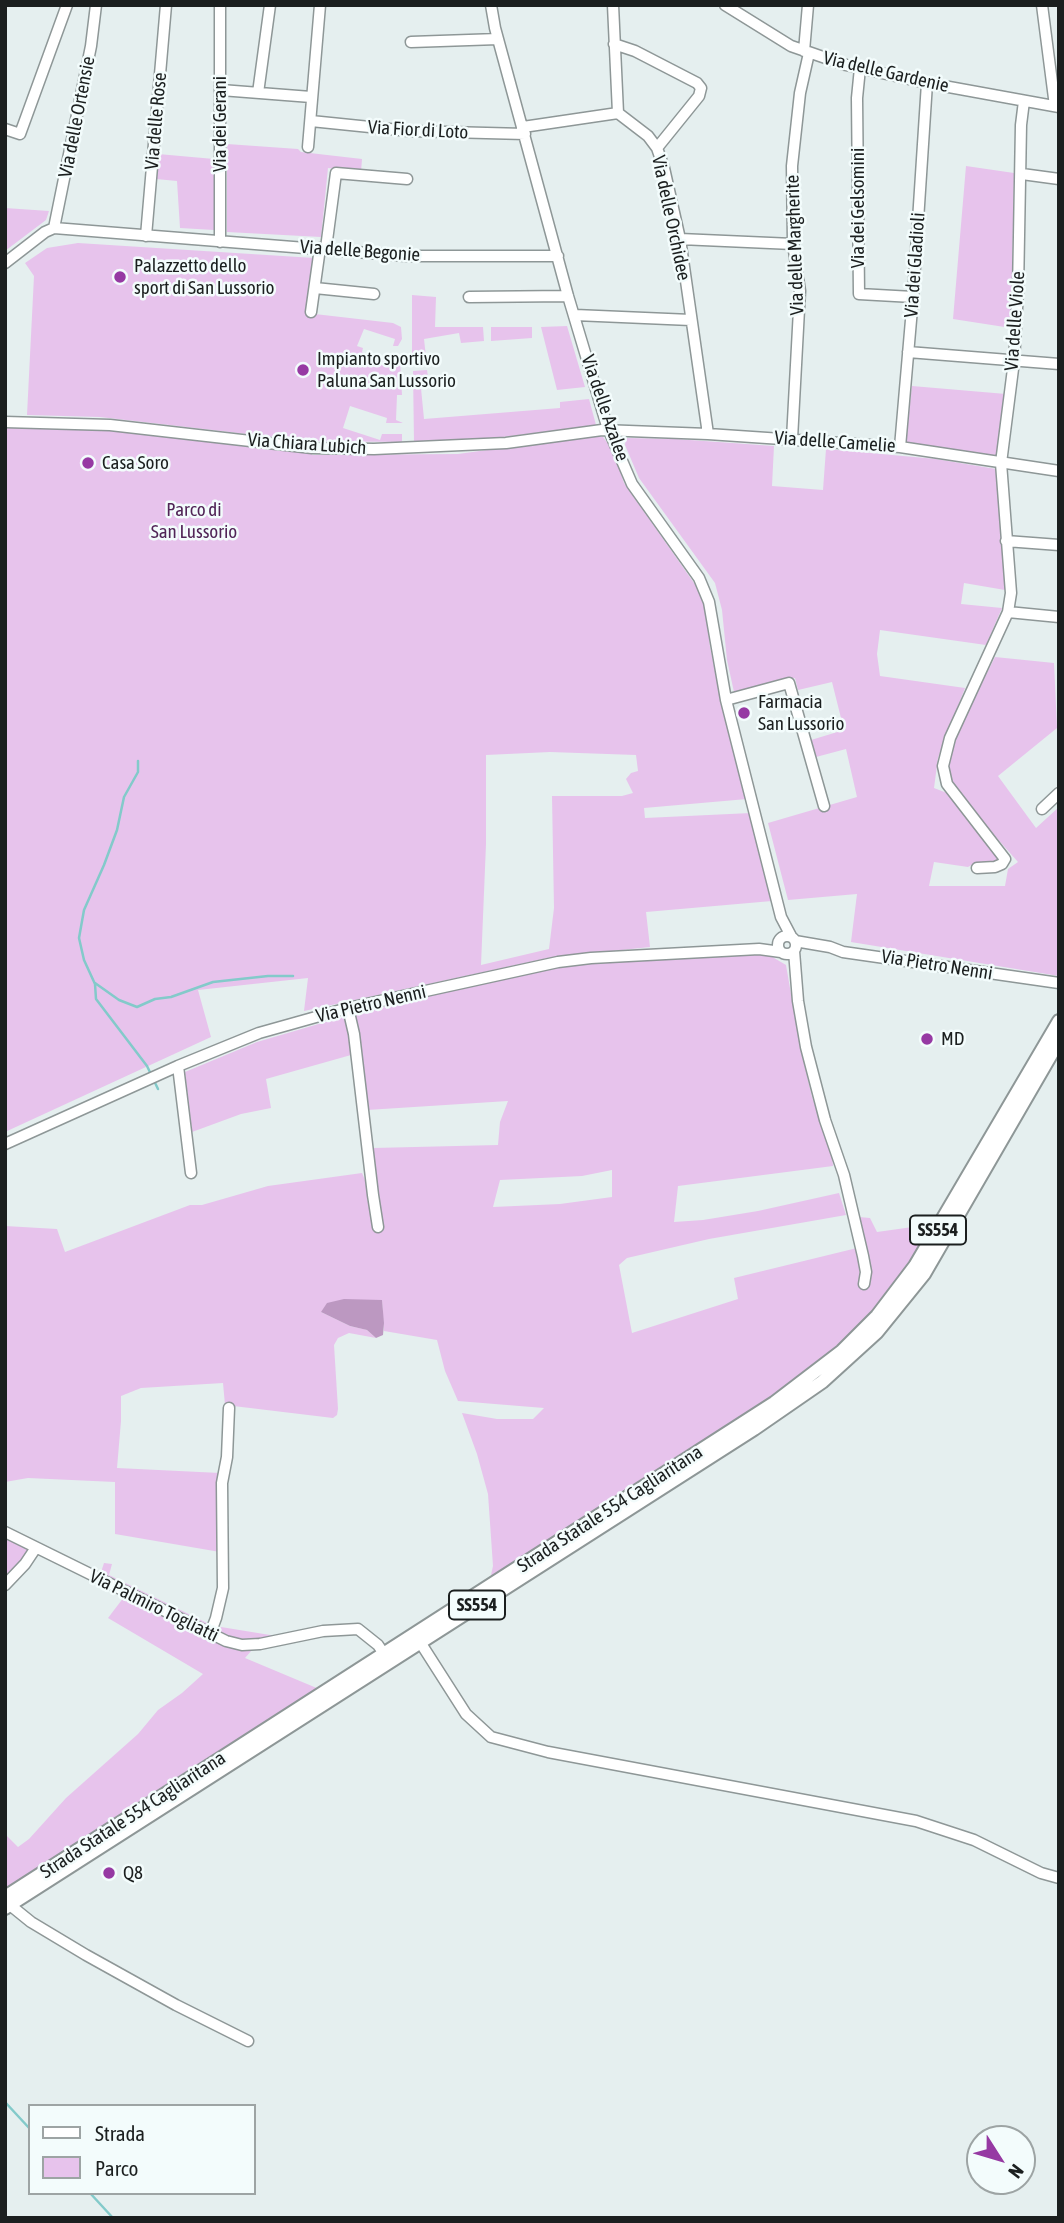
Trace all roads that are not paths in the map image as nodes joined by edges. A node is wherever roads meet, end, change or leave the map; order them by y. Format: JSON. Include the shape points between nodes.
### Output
{"nodes":[{"id":1,"x":67,"y":5,"type":"edge"},
{"id":2,"x":96,"y":5,"type":"edge"},
{"id":3,"x":166,"y":5,"type":"edge"},
{"id":4,"x":220,"y":5,"type":"edge"},
{"id":5,"x":270,"y":5,"type":"edge"},
{"id":6,"x":320,"y":5,"type":"edge"},
{"id":7,"x":491,"y":5,"type":"edge"},
{"id":8,"x":614,"y":5,"type":"edge"},
{"id":9,"x":724,"y":5,"type":"edge"},
{"id":10,"x":808,"y":5,"type":"edge"},
{"id":11,"x":1042,"y":5,"type":"edge"},
{"id":12,"x":498,"y":39,"type":"junction"},
{"id":13,"x":411,"y":42,"type":"dead end"},
{"id":14,"x":614,"y":44,"type":"junction"},
{"id":15,"x":807,"y":52,"type":"junction"},
{"id":16,"x":860,"y":68,"type":"junction"},
{"id":17,"x":927,"y":83,"type":"junction"},
{"id":18,"x":220,"y":90,"type":"junction"},
{"id":19,"x":258,"y":93,"type":"junction"},
{"id":20,"x":311,"y":97,"type":"junction"},
{"id":21,"x":1024,"y":101,"type":"junction"},
{"id":22,"x":1057,"y":107,"type":"edge"},
{"id":23,"x":618,"y":113,"type":"junction"},
{"id":24,"x":311,"y":121,"type":"junction"},
{"id":25,"x":5,"y":129,"type":"edge"},
{"id":26,"x":524,"y":131,"type":"junction"},
{"id":27,"x":307,"y":147,"type":"dead end"},
{"id":28,"x":657,"y":148,"type":"junction"},
{"id":29,"x":1021,"y":174,"type":"junction"},
{"id":30,"x":407,"y":179,"type":"dead end"},
{"id":31,"x":1059,"y":179,"type":"edge"},
{"id":32,"x":54,"y":228,"type":"junction"},
{"id":33,"x":146,"y":236,"type":"junction"},
{"id":34,"x":680,"y":239,"type":"junction"},
{"id":35,"x":220,"y":242,"type":"junction"},
{"id":36,"x":793,"y":244,"type":"junction"},
{"id":37,"x":323,"y":248,"type":"junction"},
{"id":38,"x":558,"y":256,"type":"junction"},
{"id":39,"x":5,"y":263,"type":"edge"},
{"id":40,"x":315,"y":288,"type":"junction"},
{"id":41,"x":374,"y":294,"type":"dead end"},
{"id":42,"x":568,"y":296,"type":"junction"},
{"id":43,"x":469,"y":297,"type":"dead end"},
{"id":44,"x":913,"y":297,"type":"junction"},
{"id":45,"x":311,"y":312,"type":"dead end"},
{"id":46,"x":575,"y":315,"type":"junction"},
{"id":47,"x":691,"y":320,"type":"junction"},
{"id":48,"x":908,"y":352,"type":"junction"},
{"id":49,"x":1014,"y":361,"type":"junction"},
{"id":50,"x":1059,"y":364,"type":"edge"},
{"id":51,"x":5,"y":422,"type":"edge"},
{"id":52,"x":609,"y":430,"type":"junction"},
{"id":53,"x":708,"y":434,"type":"junction"},
{"id":54,"x":792,"y":439,"type":"junction"},
{"id":55,"x":900,"y":447,"type":"junction"},
{"id":56,"x":1001,"y":463,"type":"junction"},
{"id":57,"x":1059,"y":471,"type":"edge"},
{"id":58,"x":1006,"y":541,"type":"junction"},
{"id":59,"x":1059,"y":545,"type":"edge"},
{"id":60,"x":1008,"y":612,"type":"junction"},
{"id":61,"x":1059,"y":617,"type":"edge"},
{"id":62,"x":726,"y":700,"type":"junction"},
{"id":63,"x":1059,"y":793,"type":"edge"},
{"id":64,"x":824,"y":806,"type":"dead end"},
{"id":65,"x":1042,"y":809,"type":"dead end"},
{"id":66,"x":977,"y":868,"type":"dead end"},
{"id":67,"x":787,"y":945,"type":"junction"},
{"id":68,"x":1059,"y":983,"type":"edge"},
{"id":69,"x":348,"y":1008,"type":"junction"},
{"id":70,"x":1059,"y":1021,"type":"edge"},
{"id":71,"x":1059,"y":1041,"type":"edge"},
{"id":72,"x":178,"y":1066,"type":"junction"},
{"id":73,"x":5,"y":1144,"type":"edge"},
{"id":74,"x":191,"y":1173,"type":"dead end"},
{"id":75,"x":378,"y":1227,"type":"dead end"},
{"id":76,"x":864,"y":1284,"type":"dead end"},
{"id":77,"x":229,"y":1408,"type":"dead end"},
{"id":78,"x":5,"y":1532,"type":"edge"},
{"id":79,"x":35,"y":1549,"type":"junction"},
{"id":80,"x":5,"y":1585,"type":"edge"},
{"id":81,"x":210,"y":1634,"type":"junction"},
{"id":82,"x":420,"y":1642,"type":"junction"},
{"id":83,"x":384,"y":1654,"type":"junction"},
{"id":84,"x":1059,"y":1878,"type":"edge"},
{"id":85,"x":7,"y":1903,"type":"edge"},
{"id":86,"x":248,"y":2041,"type":"dead end"}],
"edges":[{"from":1,"to":25,"type":"street","via":[[20,134]]},
{"from":2,"to":32,"type":"street","name":"Via delle Ortensie"},
{"from":3,"to":33,"type":"street","name":"Via delle Rose"},
{"from":4,"to":18,"type":"street","name":"Via dei Gerani"},
{"from":5,"to":19,"type":"street"},
{"from":6,"to":20,"type":"street"},
{"from":7,"to":12,"type":"street","name":"Via delle Azalee"},
{"from":8,"to":14,"type":"street"},
{"from":9,"to":15,"type":"street","name":"Via delle Gardenie"},
{"from":10,"to":15,"type":"street","name":"Via delle Margherite"},
{"from":11,"to":22,"type":"street"},
{"from":12,"to":13,"type":"street"},
{"from":12,"to":26,"type":"street","name":"Via delle Azalee"},
{"from":14,"to":23,"type":"street"},
{"from":14,"to":28,"type":"street","via":[[701,88]]},
{"from":15,"to":16,"type":"street","name":"Via delle Gardenie"},
{"from":15,"to":36,"type":"street","name":"Via delle Margherite","via":[[792,166]]},
{"from":16,"to":17,"type":"street","name":"Via delle Gardenie"},
{"from":16,"to":44,"type":"street","name":"Via dei Gelsomini","via":[[859,293]]},
{"from":17,"to":21,"type":"street","name":"Via delle Gardenie"},
{"from":17,"to":44,"type":"street","name":"Via dei Gladioli"},
{"from":18,"to":19,"type":"street"},
{"from":18,"to":35,"type":"street","name":"Via dei Gerani"},
{"from":19,"to":20,"type":"street"},
{"from":20,"to":24,"type":"street"},
{"from":21,"to":22,"type":"street","name":"Via delle Gardenie"},
{"from":21,"to":29,"type":"street","name":"Via delle Viole"},
{"from":23,"to":26,"type":"street"},
{"from":23,"to":28,"type":"street","name":"Via delle Orchidee"},
{"from":24,"to":26,"type":"street","name":"Via Fior di Loto","via":[[410,131]]},
{"from":24,"to":27,"type":"street"},
{"from":26,"to":38,"type":"street","name":"Via delle Azalee"},
{"from":28,"to":34,"type":"street","name":"Via delle Orchidee"},
{"from":29,"to":31,"type":"street"},
{"from":29,"to":49,"type":"street","name":"Via delle Viole"},
{"from":30,"to":37,"type":"street","via":[[336,173]]},
{"from":32,"to":33,"type":"street","name":"Via delle Begonie"},
{"from":32,"to":39,"type":"street"},
{"from":33,"to":35,"type":"street","name":"Via delle Begonie"},
{"from":34,"to":36,"type":"street"},
{"from":34,"to":47,"type":"street","name":"Via delle Orchidee"},
{"from":35,"to":37,"type":"street","name":"Via delle Begonie"},
{"from":36,"to":54,"type":"street","name":"Via delle Margherite","via":[[800,291]]},
{"from":37,"to":38,"type":"street","name":"Via delle Begonie","via":[[406,256]]},
{"from":37,"to":40,"type":"street"},
{"from":38,"to":42,"type":"street","name":"Via delle Azalee"},
{"from":40,"to":41,"type":"street"},
{"from":40,"to":45,"type":"street"},
{"from":42,"to":43,"type":"street"},
{"from":42,"to":46,"type":"street","name":"Via delle Azalee"},
{"from":44,"to":48,"type":"street","name":"Via dei Gladioli"},
{"from":46,"to":47,"type":"street"},
{"from":46,"to":52,"type":"street","name":"Via delle Azalee"},
{"from":47,"to":53,"type":"street","name":"Via delle Orchidee"},
{"from":48,"to":49,"type":"street"},
{"from":48,"to":55,"type":"street","name":"Via dei Gladioli"},
{"from":49,"to":50,"type":"street"},
{"from":49,"to":56,"type":"street","name":"Via delle Viole"},
{"from":51,"to":52,"type":"street","name":"Via Chiara Lubich","via":[[110,425],[312,448],[374,449],[506,443]]},
{"from":52,"to":53,"type":"street","name":"Via delle Camelie"},
{"from":52,"to":62,"type":"street","name":"Via delle Azalee","via":[[632,484],[702,583]]},
{"from":53,"to":54,"type":"street","name":"Via delle Camelie"},
{"from":54,"to":55,"type":"street","name":"Via delle Camelie"},
{"from":55,"to":56,"type":"street","name":"Via delle Camelie"},
{"from":56,"to":57,"type":"street","name":"Via delle Camelie"},
{"from":56,"to":58,"type":"street","name":"Via delle Viole"},
{"from":58,"to":59,"type":"street"},
{"from":58,"to":60,"type":"street","name":"Via delle Viole","via":[[1011,593]]},
{"from":60,"to":61,"type":"street"},
{"from":60,"to":66,"type":"street","name":"Via delle Viole","via":[[950,738],[943,766],[947,784],[1005,859],[995,867]]},
{"from":62,"to":64,"type":"street","via":[[789,683]]},
{"from":62,"to":67,"type":"street","name":"Via delle Azalee"},
{"from":63,"to":65,"type":"street"},
{"from":67,"to":68,"type":"street","name":"Via Pietro Nenni","via":[[817,944],[843,952]]},
{"from":67,"to":69,"type":"street","name":"Via Pietro Nenni","via":[[592,957]]},
{"from":67,"to":76,"type":"street","name":"Via delle Azalee","via":[[806,1048],[863,1256]]},
{"from":69,"to":72,"type":"street","name":"Via Pietro Nenni","via":[[259,1033]]},
{"from":69,"to":75,"type":"street"},
{"from":70,"to":83,"type":"main road","name":"Strada Statale 554 Cagliaritana","number":"SS554","via":[[915,1266],[877,1316],[842,1351],[774,1403]]},
{"from":71,"to":82,"type":"main road","name":"Strada Statale 554 Cagliaritana","number":"SS554","via":[[924,1273],[877,1332],[822,1382],[754,1429]]},
{"from":72,"to":73,"type":"street","name":"Via Pietro Nenni"},
{"from":72,"to":74,"type":"street"},
{"from":77,"to":81,"type":"street","via":[[222,1483],[223,1588]]},
{"from":78,"to":79,"type":"street","name":"Via Palmiro Togliatti"},
{"from":79,"to":80,"type":"street"},
{"from":79,"to":81,"type":"street","name":"Via Palmiro Togliatti"},
{"from":81,"to":83,"type":"street","name":"Via Palmiro Togliatti","via":[[242,1645],[358,1629]]},
{"from":82,"to":84,"type":"street","via":[[466,1714],[491,1737],[548,1752],[916,1821],[974,1840]]},
{"from":82,"to":85,"type":"main road","name":"Strada Statale 554 Cagliaritana","number":"SS554"},
{"from":83,"to":85,"type":"main road","name":"Strada Statale 554 Cagliaritana","number":"SS554"},
{"from":85,"to":86,"type":"street","via":[[86,1955]]}]}
